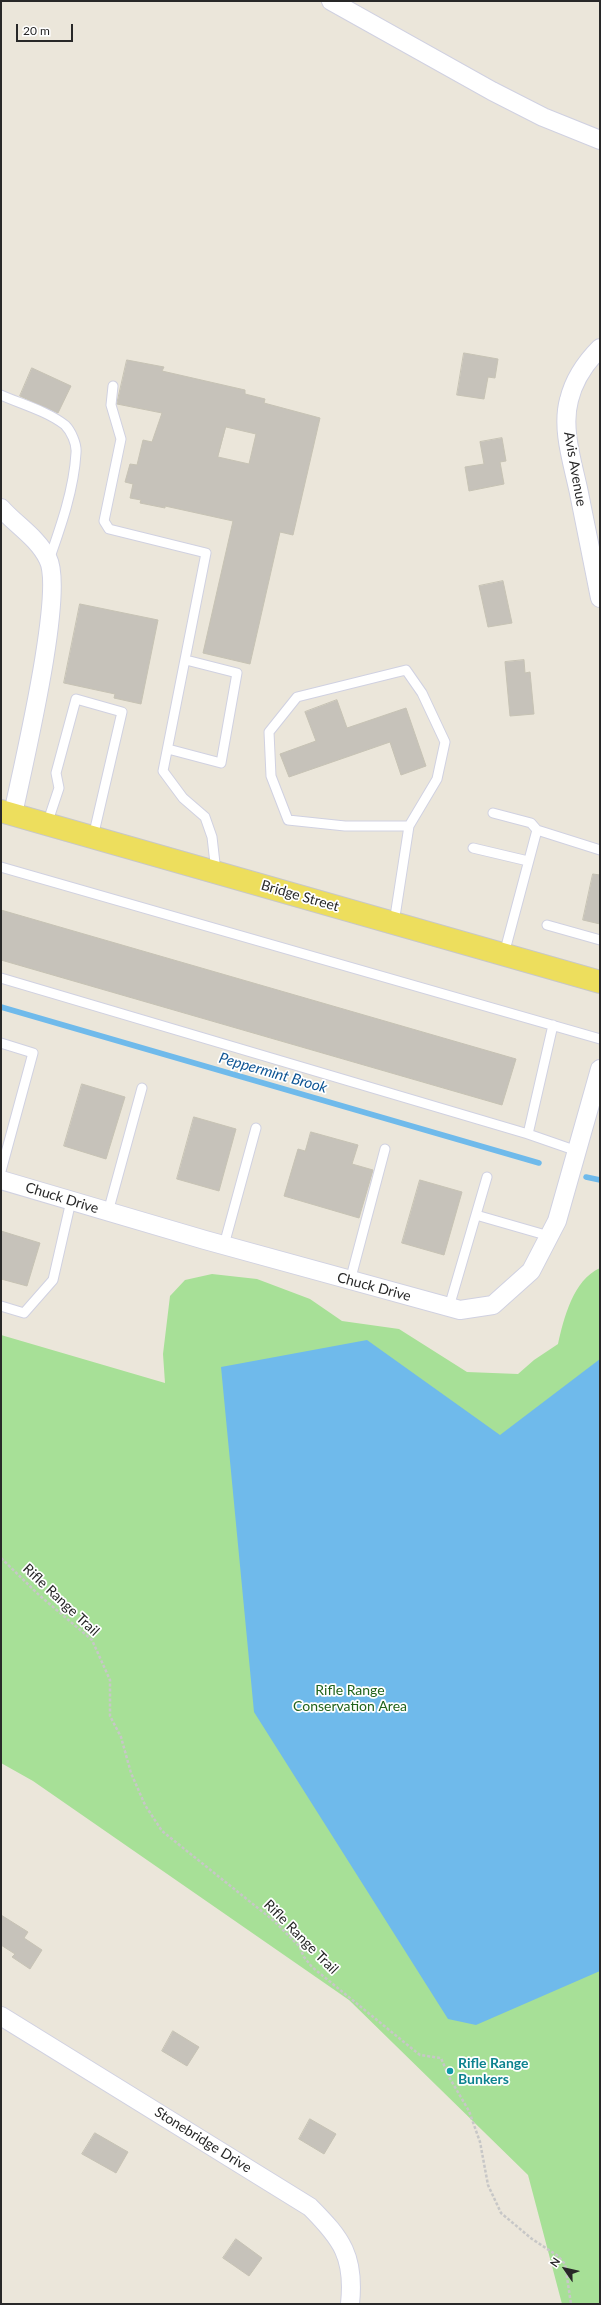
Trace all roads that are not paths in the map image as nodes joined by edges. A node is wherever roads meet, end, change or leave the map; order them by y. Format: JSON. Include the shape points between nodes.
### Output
{"nodes":[{"id":1,"x":332,"y":1,"type":"edge"},
{"id":2,"x":600,"y":140,"type":"edge"},
{"id":3,"x":600,"y":348,"type":"edge"},
{"id":4,"x":113,"y":386,"type":"dead end"},
{"id":5,"x":1,"y":395,"type":"edge"},
{"id":6,"x":1,"y":508,"type":"edge"},
{"id":7,"x":49,"y":560,"type":"junction"},
{"id":8,"x":600,"y":598,"type":"edge"},
{"id":9,"x":186,"y":660,"type":"junction"},
{"id":10,"x":168,"y":749,"type":"junction"},
{"id":11,"x":7,"y":813,"type":"edge"},
{"id":12,"x":493,"y":813,"type":"dead end"},
{"id":13,"x":47,"y":824,"type":"junction"},
{"id":14,"x":408,"y":826,"type":"junction"},
{"id":15,"x":538,"y":830,"type":"junction"},
{"id":16,"x":93,"y":837,"type":"junction"},
{"id":17,"x":473,"y":848,"type":"dead end"},
{"id":18,"x":600,"y":850,"type":"edge"},
{"id":19,"x":528,"y":861,"type":"junction"},
{"id":20,"x":1,"y":867,"type":"edge"},
{"id":21,"x":216,"y":872,"type":"junction"},
{"id":22,"x":394,"y":923,"type":"junction"},
{"id":23,"x":547,"y":925,"type":"dead end"},
{"id":24,"x":600,"y":940,"type":"edge"},
{"id":25,"x":504,"y":954,"type":"junction"},
{"id":26,"x":1,"y":978,"type":"edge"},
{"id":27,"x":600,"y":982,"type":"edge"},
{"id":28,"x":553,"y":1025,"type":"junction"},
{"id":29,"x":600,"y":1039,"type":"edge"},
{"id":30,"x":1,"y":1043,"type":"edge"},
{"id":31,"x":600,"y":1069,"type":"edge"},
{"id":32,"x":142,"y":1088,"type":"dead end"},
{"id":33,"x":256,"y":1128,"type":"dead end"},
{"id":34,"x":528,"y":1134,"type":"junction"},
{"id":35,"x":385,"y":1149,"type":"dead end"},
{"id":36,"x":577,"y":1151,"type":"junction"},
{"id":37,"x":1,"y":1171,"type":"edge"},
{"id":38,"x":487,"y":1177,"type":"dead end"},
{"id":39,"x":1,"y":1180,"type":"edge"},
{"id":40,"x":71,"y":1201,"type":"junction"},
{"id":41,"x":108,"y":1212,"type":"junction"},
{"id":42,"x":476,"y":1215,"type":"junction"},
{"id":43,"x":549,"y":1236,"type":"junction"},
{"id":44,"x":224,"y":1246,"type":"junction"},
{"id":45,"x":350,"y":1281,"type":"junction"},
{"id":46,"x":1,"y":1306,"type":"edge"},
{"id":47,"x":449,"y":1307,"type":"junction"},
{"id":48,"x":1,"y":2016,"type":"edge"},
{"id":49,"x":350,"y":2304,"type":"edge"}],
"edges":[{"from":1,"to":2,"type":"street","via":[[492,91],[543,117]]},
{"from":3,"to":8,"type":"street","name":"Avis Avenue","via":[[574,383],[568,401],[567,420]]},
{"from":4,"to":9,"type":"lane","via":[[111,405],[121,439],[104,521],[109,529],[206,553]]},
{"from":5,"to":7,"type":"lane","via":[[54,418],[66,426],[72,436],[76,452],[69,493]]},
{"from":6,"to":7,"type":"street","via":[[40,546]]},
{"from":7,"to":11,"type":"street","via":[[53,576],[43,666]]},
{"from":9,"to":10,"type":"lane"},
{"from":9,"to":10,"type":"lane","via":[[237,673],[221,763]]},
{"from":10,"to":21,"type":"lane","via":[[164,771],[183,798],[205,817],[212,837]]},
{"from":11,"to":13,"type":"main road","name":"Bridge Street"},
{"from":12,"to":15,"type":"lane","via":[[531,823]]},
{"from":13,"to":16,"type":"main road","name":"Bridge Street"},
{"from":13,"to":16,"type":"lane","via":[[59,788],[56,773],[76,699],[122,712]]},
{"from":14,"to":14,"type":"lane","via":[[437,779],[445,742],[422,693],[406,670],[297,697],[269,732],[271,776],[288,820],[345,826]]},
{"from":14,"to":22,"type":"lane"},
{"from":15,"to":18,"type":"lane"},
{"from":15,"to":19,"type":"lane"},
{"from":16,"to":21,"type":"main road","name":"Bridge Street"},
{"from":17,"to":19,"type":"lane"},
{"from":19,"to":25,"type":"lane"},
{"from":20,"to":28,"type":"lane"},
{"from":21,"to":22,"type":"main road","name":"Bridge Street"},
{"from":22,"to":25,"type":"main road","name":"Bridge Street"},
{"from":23,"to":24,"type":"lane"},
{"from":25,"to":27,"type":"main road","name":"Bridge Street"},
{"from":26,"to":34,"type":"lane"},
{"from":28,"to":29,"type":"lane"},
{"from":28,"to":34,"type":"lane"},
{"from":30,"to":37,"type":"lane","via":[[33,1054]]},
{"from":31,"to":36,"type":"street","name":"Chuck Drive"},
{"from":32,"to":41,"type":"lane"},
{"from":33,"to":44,"type":"lane"},
{"from":34,"to":36,"type":"lane"},
{"from":35,"to":45,"type":"lane"},
{"from":36,"to":43,"type":"street","name":"Chuck Drive","via":[[557,1221]]},
{"from":38,"to":42,"type":"lane"},
{"from":39,"to":40,"type":"street","name":"Chuck Drive"},
{"from":40,"to":41,"type":"street","name":"Chuck Drive"},
{"from":40,"to":46,"type":"lane","via":[[53,1280],[24,1313]]},
{"from":41,"to":44,"type":"street","name":"Chuck Drive"},
{"from":42,"to":43,"type":"lane"},
{"from":42,"to":47,"type":"lane"},
{"from":43,"to":47,"type":"street","name":"Chuck Drive","via":[[531,1271],[493,1305],[460,1310]]},
{"from":44,"to":45,"type":"street","name":"Chuck Drive"},
{"from":45,"to":47,"type":"street","name":"Chuck Drive"},
{"from":48,"to":49,"type":"street","name":"Stonebridge Drive","via":[[310,2206],[333,2230],[348,2256],[352,2288]]}]}
